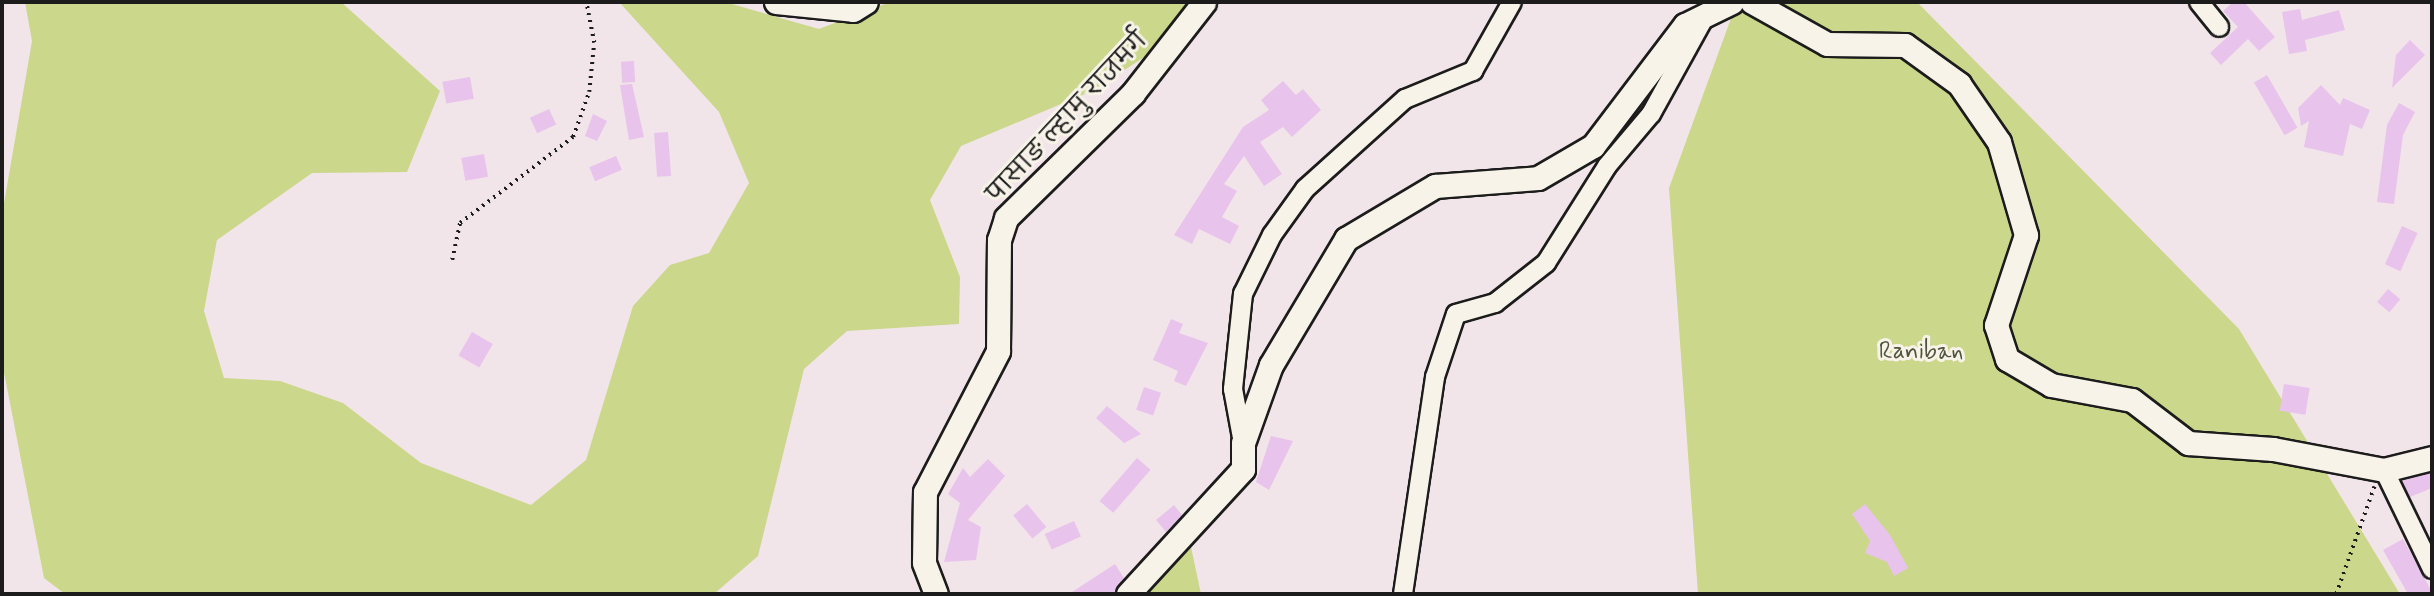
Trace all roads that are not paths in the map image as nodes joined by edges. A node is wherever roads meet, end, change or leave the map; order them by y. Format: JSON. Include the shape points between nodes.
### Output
{"nodes":[{"id":1,"x":776,"y":2,"type":"edge"},
{"id":2,"x":866,"y":2,"type":"edge"},
{"id":3,"x":1204,"y":2,"type":"edge"},
{"id":4,"x":1512,"y":2,"type":"edge"},
{"id":5,"x":1732,"y":2,"type":"edge"},
{"id":6,"x":1752,"y":2,"type":"edge"},
{"id":7,"x":2199,"y":2,"type":"edge"},
{"id":8,"x":1705,"y":16,"type":"junction"},
{"id":9,"x":2219,"y":27,"type":"dead end"},
{"id":10,"x":1243,"y":443,"type":"junction"},
{"id":11,"x":2432,"y":458,"type":"edge"},
{"id":12,"x":2384,"y":470,"type":"junction"},
{"id":13,"x":2432,"y":569,"type":"edge"},
{"id":14,"x":936,"y":594,"type":"edge"},
{"id":15,"x":1128,"y":594,"type":"edge"},
{"id":16,"x":1403,"y":594,"type":"edge"}],
"edges":[{"from":1,"to":2,"type":"main road","via":[[853,10]]},
{"from":3,"to":14,"type":"main road","name":"पासाङ ल्हामु राजमर्ग","via":[[1133,93],[1006,218],[999,240],[999,351],[925,492],[924,562]]},
{"from":4,"to":10,"type":"street","via":[[1474,71],[1405,99],[1305,189],[1272,235],[1242,294],[1233,389]]},
{"from":5,"to":8,"type":"main road"},
{"from":6,"to":12,"type":"main road","via":[[1827,44],[1905,46],[1959,84],[1999,142],[2026,235],[1996,325],[2007,359],[2051,385],[2132,400],[2189,443],[2273,449]]},
{"from":7,"to":9,"type":"street"},
{"from":8,"to":10,"type":"main road","via":[[1685,25],[1594,146],[1538,178],[1435,186],[1346,239],[1271,365]]},
{"from":8,"to":16,"type":"street","via":[[1651,114],[1607,166],[1546,263],[1495,303],[1456,314],[1435,377]]},
{"from":10,"to":15,"type":"main road","via":[[1243,469]]},
{"from":11,"to":12,"type":"main road"},
{"from":12,"to":13,"type":"street"}]}
